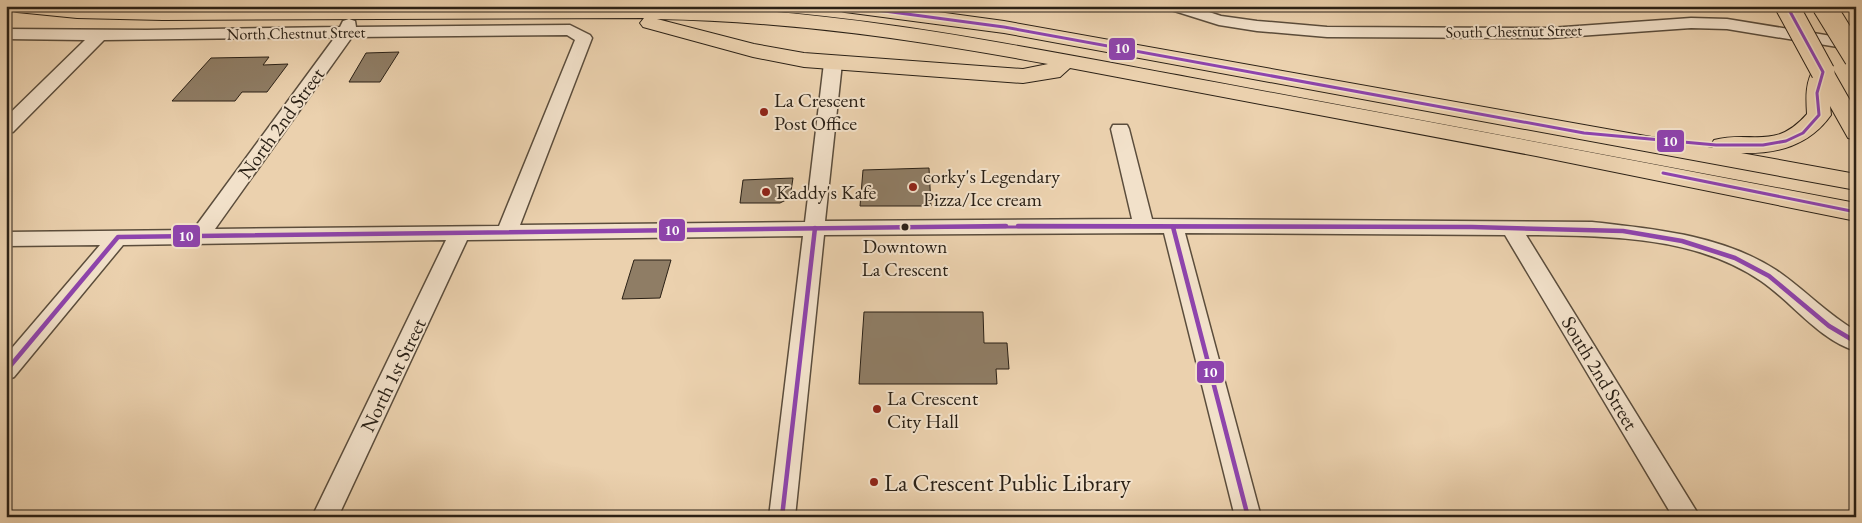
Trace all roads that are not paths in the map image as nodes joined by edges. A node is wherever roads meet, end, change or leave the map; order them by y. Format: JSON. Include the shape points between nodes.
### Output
{"nodes":[{"id":1,"x":17,"y":6,"type":"edge"},
{"id":2,"x":845,"y":6,"type":"edge"},
{"id":3,"x":1174,"y":6,"type":"edge"},
{"id":4,"x":1787,"y":6,"type":"edge"},
{"id":5,"x":1824,"y":6,"type":"edge"},
{"id":6,"x":356,"y":9,"type":"edge"},
{"id":7,"x":509,"y":11,"type":"junction"},
{"id":8,"x":1004,"y":14,"type":"edge"},
{"id":9,"x":934,"y":28,"type":"junction"},
{"id":10,"x":346,"y":33,"type":"junction"},
{"id":11,"x":6,"y":34,"type":"edge"},
{"id":12,"x":102,"y":34,"type":"junction"},
{"id":13,"x":1856,"y":45,"type":"edge"},
{"id":14,"x":1856,"y":58,"type":"edge"},
{"id":15,"x":834,"y":62,"type":"junction"},
{"id":16,"x":1064,"y":62,"type":"junction"},
{"id":17,"x":1823,"y":72,"type":"junction"},
{"id":18,"x":6,"y":128,"type":"edge"},
{"id":19,"x":1120,"y":129,"type":"dead end"},
{"id":20,"x":1584,"y":133,"type":"junction"},
{"id":21,"x":1856,"y":133,"type":"edge"},
{"id":22,"x":1856,"y":182,"type":"edge"},
{"id":23,"x":1856,"y":212,"type":"edge"},
{"id":24,"x":1144,"y":227,"type":"junction"},
{"id":25,"x":1173,"y":227,"type":"junction"},
{"id":26,"x":815,"y":228,"type":"junction"},
{"id":27,"x":1512,"y":229,"type":"junction"},
{"id":28,"x":507,"y":232,"type":"junction"},
{"id":29,"x":460,"y":233,"type":"junction"},
{"id":30,"x":199,"y":236,"type":"junction"},
{"id":31,"x":118,"y":237,"type":"junction"},
{"id":32,"x":6,"y":239,"type":"edge"},
{"id":33,"x":1856,"y":342,"type":"edge"},
{"id":34,"x":6,"y":371,"type":"edge"},
{"id":35,"x":325,"y":517,"type":"edge"},
{"id":36,"x":782,"y":517,"type":"edge"},
{"id":37,"x":1248,"y":517,"type":"edge"},
{"id":38,"x":1687,"y":517,"type":"edge"}],
"edges":[{"from":1,"to":6,"type":"main road","via":[[77,12],[163,14]]},
{"from":2,"to":9,"type":"main road"},
{"from":3,"to":13,"type":"street","name":"South Chestnut Street","via":[[1219,20],[1327,32],[1550,33],[1653,24],[1727,24]]},
{"from":4,"to":17,"type":"main road","bridge":true},
{"from":5,"to":14,"type":"main road","bridge":true},
{"from":6,"to":7,"type":"main road"},
{"from":6,"to":10,"type":"street","name":"North 2nd Street"},
{"from":7,"to":9,"type":"main road","via":[[701,13]]},
{"from":7,"to":15,"type":"main road","via":[[645,22],[775,55]]},
{"from":8,"to":9,"type":"main road"},
{"from":8,"to":20,"type":"main road"},
{"from":9,"to":16,"type":"main road"},
{"from":10,"to":12,"type":"street","name":"North Chestnut Street"},
{"from":10,"to":28,"type":"street","name":"North Chestnut Street","via":[[570,30],[584,38]]},
{"from":10,"to":30,"type":"street","name":"North 2nd Street"},
{"from":11,"to":12,"type":"street","name":"North Chestnut Street"},
{"from":12,"to":18,"type":"street"},
{"from":15,"to":16,"type":"main road","via":[[1023,76],[1052,72]]},
{"from":15,"to":26,"type":"street"},
{"from":16,"to":23,"type":"main road","via":[[1536,148]]},
{"from":17,"to":20,"type":"main road","via":[[1817,93],[1819,115],[1803,133],[1786,141],[1742,146]]},
{"from":17,"to":21,"type":"main road"},
{"from":19,"to":24,"type":"street"},
{"from":20,"to":22,"type":"main road"},
{"from":24,"to":25,"type":"street"},
{"from":24,"to":26,"type":"street"},
{"from":25,"to":27,"type":"street"},
{"from":25,"to":37,"type":"street"},
{"from":26,"to":28,"type":"street"},
{"from":26,"to":36,"type":"street"},
{"from":27,"to":33,"type":"street","via":[[1638,233],[1709,249],[1769,276],[1829,326]]},
{"from":27,"to":38,"type":"street","name":"South 2nd Street"},
{"from":28,"to":29,"type":"street"},
{"from":29,"to":30,"type":"street"},
{"from":29,"to":35,"type":"street","name":"North 1st Street"},
{"from":30,"to":31,"type":"street"},
{"from":31,"to":32,"type":"street"},
{"from":31,"to":34,"type":"street"}]}
